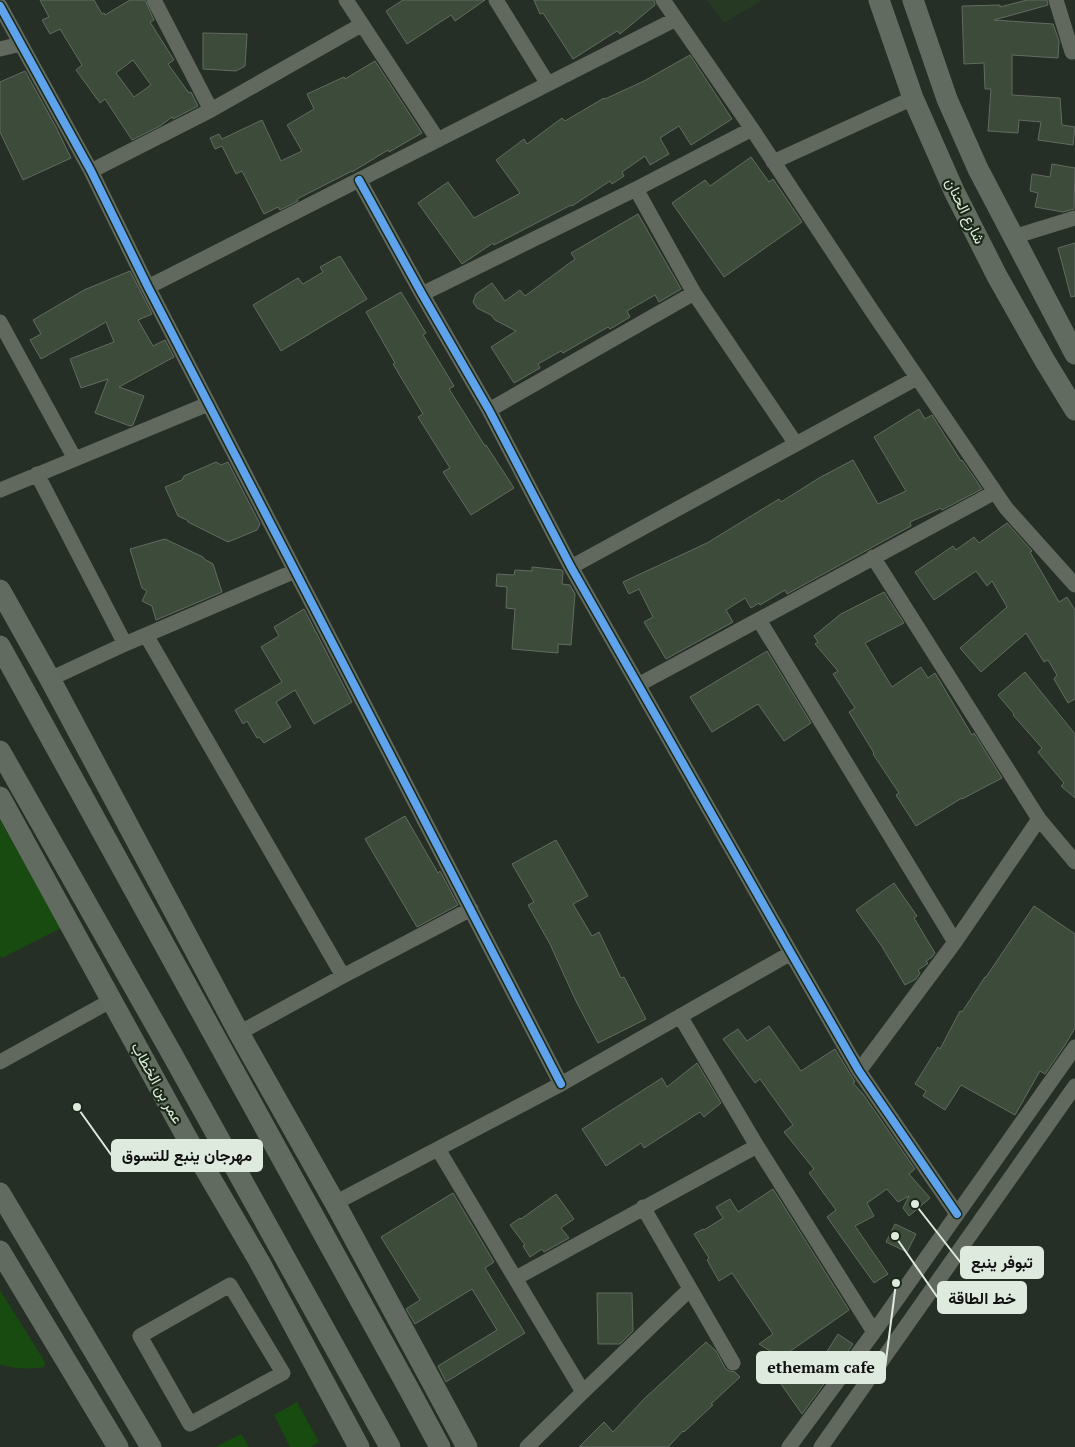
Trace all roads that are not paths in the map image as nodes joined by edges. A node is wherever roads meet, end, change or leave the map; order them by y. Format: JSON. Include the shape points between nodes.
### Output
{"nodes":[{"id":1,"x":154,"y":0,"type":"edge"},
{"id":2,"x":346,"y":0,"type":"edge"},
{"id":3,"x":496,"y":0,"type":"edge"},
{"id":4,"x":663,"y":0,"type":"edge"},
{"id":5,"x":880,"y":0,"type":"edge"},
{"id":6,"x":913,"y":0,"type":"edge"},
{"id":7,"x":1056,"y":0,"type":"edge"},
{"id":8,"x":0,"y":6,"type":"edge"},
{"id":9,"x":676,"y":18,"type":"junction"},
{"id":10,"x":361,"y":25,"type":"junction"},
{"id":11,"x":21,"y":44,"type":"junction"},
{"id":12,"x":0,"y":49,"type":"edge"},
{"id":13,"x":1075,"y":51,"type":"edge"},
{"id":14,"x":548,"y":84,"type":"junction"},
{"id":15,"x":913,"y":98,"type":"junction"},
{"id":16,"x":210,"y":110,"type":"junction"},
{"id":17,"x":752,"y":129,"type":"junction"},
{"id":18,"x":438,"y":140,"type":"junction"},
{"id":19,"x":773,"y":162,"type":"junction"},
{"id":20,"x":91,"y":171,"type":"junction"},
{"id":21,"x":359,"y":180,"type":"junction"},
{"id":22,"x":636,"y":188,"type":"junction"},
{"id":23,"x":1075,"y":218,"type":"edge"},
{"id":24,"x":1013,"y":237,"type":"junction"},
{"id":25,"x":148,"y":287,"type":"junction"},
{"id":26,"x":694,"y":293,"type":"junction"},
{"id":27,"x":422,"y":294,"type":"junction"},
{"id":28,"x":0,"y":322,"type":"edge"},
{"id":29,"x":1075,"y":354,"type":"edge"},
{"id":30,"x":917,"y":378,"type":"junction"},
{"id":31,"x":208,"y":404,"type":"junction"},
{"id":32,"x":489,"y":410,"type":"junction"},
{"id":33,"x":1075,"y":410,"type":"edge"},
{"id":34,"x":796,"y":444,"type":"junction"},
{"id":35,"x":76,"y":459,"type":"junction"},
{"id":36,"x":37,"y":474,"type":"junction"},
{"id":37,"x":0,"y":490,"type":"edge"},
{"id":38,"x":995,"y":492,"type":"junction"},
{"id":39,"x":873,"y":557,"type":"junction"},
{"id":40,"x":571,"y":567,"type":"junction"},
{"id":41,"x":295,"y":571,"type":"junction"},
{"id":42,"x":1075,"y":585,"type":"edge"},
{"id":43,"x":0,"y":590,"type":"edge"},
{"id":44,"x":760,"y":620,"type":"junction"},
{"id":45,"x":146,"y":635,"type":"junction"},
{"id":46,"x":125,"y":644,"type":"junction"},
{"id":47,"x":0,"y":646,"type":"edge"},
{"id":48,"x":50,"y":679,"type":"junction"},
{"id":49,"x":638,"y":685,"type":"junction"},
{"id":50,"x":0,"y":751,"type":"edge"},
{"id":51,"x":0,"y":797,"type":"edge"},
{"id":52,"x":1039,"y":819,"type":"junction"},
{"id":53,"x":1075,"y":862,"type":"edge"},
{"id":54,"x":159,"y":882,"type":"junction"},
{"id":55,"x":137,"y":894,"type":"junction"},
{"id":56,"x":471,"y":909,"type":"junction"},
{"id":57,"x":955,"y":942,"type":"junction"},
{"id":58,"x":791,"y":953,"type":"junction"},
{"id":59,"x":343,"y":976,"type":"junction"},
{"id":60,"x":112,"y":1000,"type":"junction"},
{"id":61,"x":680,"y":1016,"type":"junction"},
{"id":62,"x":239,"y":1033,"type":"junction"},
{"id":63,"x":1075,"y":1047,"type":"edge"},
{"id":64,"x":172,"y":1054,"type":"junction"},
{"id":65,"x":0,"y":1062,"type":"edge"},
{"id":66,"x":148,"y":1066,"type":"junction"},
{"id":67,"x":859,"y":1071,"type":"junction"},
{"id":68,"x":561,"y":1084,"type":"junction"},
{"id":69,"x":1075,"y":1086,"type":"edge"},
{"id":70,"x":757,"y":1146,"type":"junction"},
{"id":71,"x":438,"y":1149,"type":"junction"},
{"id":72,"x":0,"y":1193,"type":"edge"},
{"id":73,"x":335,"y":1203,"type":"junction"},
{"id":74,"x":643,"y":1208,"type":"junction"},
{"id":75,"x":957,"y":1214,"type":"junction"},
{"id":76,"x":0,"y":1251,"type":"edge"},
{"id":77,"x":516,"y":1278,"type":"junction"},
{"id":78,"x":230,"y":1285,"type":"joint"},
{"id":79,"x":690,"y":1289,"type":"junction"},
{"id":80,"x":874,"y":1332,"type":"junction"},
{"id":81,"x":733,"y":1363,"type":"dead end"},
{"id":82,"x":432,"y":1382,"type":"junction"},
{"id":83,"x":583,"y":1392,"type":"junction"},
{"id":84,"x":412,"y":1393,"type":"junction"},
{"id":85,"x":118,"y":1447,"type":"edge"},
{"id":86,"x":151,"y":1447,"type":"edge"},
{"id":87,"x":359,"y":1447,"type":"edge"},
{"id":88,"x":390,"y":1447,"type":"edge"},
{"id":89,"x":440,"y":1447,"type":"edge"},
{"id":90,"x":467,"y":1447,"type":"edge"},
{"id":91,"x":527,"y":1447,"type":"edge"},
{"id":92,"x":789,"y":1447,"type":"edge"},
{"id":93,"x":821,"y":1447,"type":"edge"}],
"edges":[{"from":1,"to":16,"type":"street"},
{"from":2,"to":10,"type":"street"},
{"from":3,"to":14,"type":"street"},
{"from":4,"to":9,"type":"street"},
{"from":5,"to":15,"type":"main road","name":"شارع الحنان"},
{"from":6,"to":24,"type":"main road","name":"شارع الحنان","via":[[947,99]]},
{"from":7,"to":13,"type":"street","via":[[1072,52]]},
{"from":8,"to":11,"type":"street"},
{"from":9,"to":14,"type":"street"},
{"from":9,"to":17,"type":"street"},
{"from":10,"to":16,"type":"street"},
{"from":10,"to":18,"type":"street"},
{"from":11,"to":12,"type":"street"},
{"from":11,"to":20,"type":"street"},
{"from":14,"to":18,"type":"street"},
{"from":15,"to":19,"type":"street"},
{"from":15,"to":33,"type":"main road","name":"شارع الحنان","via":[[954,191],[997,276]]},
{"from":16,"to":20,"type":"street"},
{"from":17,"to":19,"type":"street"},
{"from":17,"to":22,"type":"street"},
{"from":18,"to":21,"type":"street"},
{"from":19,"to":30,"type":"street"},
{"from":20,"to":25,"type":"street"},
{"from":21,"to":25,"type":"street"},
{"from":21,"to":27,"type":"street"},
{"from":22,"to":26,"type":"street"},
{"from":22,"to":27,"type":"street"},
{"from":23,"to":24,"type":"street"},
{"from":24,"to":29,"type":"main road","name":"شارع الحنان"},
{"from":25,"to":31,"type":"street"},
{"from":26,"to":32,"type":"street"},
{"from":26,"to":34,"type":"street"},
{"from":27,"to":32,"type":"street"},
{"from":28,"to":35,"type":"street"},
{"from":30,"to":34,"type":"street"},
{"from":30,"to":38,"type":"street"},
{"from":31,"to":35,"type":"street"},
{"from":31,"to":41,"type":"street"},
{"from":32,"to":40,"type":"street"},
{"from":34,"to":40,"type":"street"},
{"from":35,"to":36,"type":"street"},
{"from":36,"to":37,"type":"street"},
{"from":36,"to":46,"type":"street"},
{"from":38,"to":39,"type":"street"},
{"from":38,"to":42,"type":"street"},
{"from":39,"to":44,"type":"street"},
{"from":39,"to":52,"type":"street"},
{"from":40,"to":49,"type":"street"},
{"from":41,"to":45,"type":"street"},
{"from":41,"to":56,"type":"street"},
{"from":43,"to":48,"type":"main road"},
{"from":44,"to":49,"type":"street"},
{"from":44,"to":57,"type":"street"},
{"from":45,"to":46,"type":"street"},
{"from":45,"to":59,"type":"street"},
{"from":46,"to":48,"type":"street"},
{"from":47,"to":55,"type":"main road"},
{"from":48,"to":54,"type":"main road"},
{"from":49,"to":58,"type":"street"},
{"from":50,"to":64,"type":"main road"},
{"from":51,"to":60,"type":"main road","name":"عمر بن الخطاب"},
{"from":52,"to":53,"type":"street"},
{"from":52,"to":57,"type":"street"},
{"from":54,"to":55,"type":"main road"},
{"from":54,"to":62,"type":"main road"},
{"from":55,"to":84,"type":"main road"},
{"from":56,"to":59,"type":"street"},
{"from":56,"to":68,"type":"street"},
{"from":57,"to":67,"type":"street"},
{"from":58,"to":61,"type":"street"},
{"from":58,"to":67,"type":"street"},
{"from":59,"to":62,"type":"street"},
{"from":60,"to":65,"type":"street"},
{"from":60,"to":66,"type":"main road","name":"عمر بن الخطاب"},
{"from":61,"to":68,"type":"street"},
{"from":61,"to":70,"type":"street"},
{"from":62,"to":73,"type":"main road"},
{"from":63,"to":75,"type":"street"},
{"from":64,"to":66,"type":"main road"},
{"from":64,"to":88,"type":"main road"},
{"from":66,"to":87,"type":"main road","name":"عمر بن الخطاب","via":[[259,1261]]},
{"from":67,"to":75,"type":"street"},
{"from":68,"to":71,"type":"street"},
{"from":69,"to":93,"type":"street"},
{"from":70,"to":74,"type":"street"},
{"from":70,"to":80,"type":"street"},
{"from":71,"to":73,"type":"street"},
{"from":71,"to":77,"type":"street"},
{"from":72,"to":86,"type":"main road"},
{"from":73,"to":82,"type":"main road"},
{"from":74,"to":77,"type":"street"},
{"from":74,"to":79,"type":"street"},
{"from":75,"to":80,"type":"street"},
{"from":76,"to":85,"type":"main road"},
{"from":77,"to":83,"type":"street"},
{"from":78,"to":78,"type":"street","via":[[283,1373],[190,1424],[140,1336]]},
{"from":79,"to":81,"type":"street"},
{"from":79,"to":83,"type":"street"},
{"from":80,"to":92,"type":"street"},
{"from":82,"to":84,"type":"main road"},
{"from":82,"to":90,"type":"main road"},
{"from":83,"to":91,"type":"street"},
{"from":84,"to":89,"type":"main road"}]}
